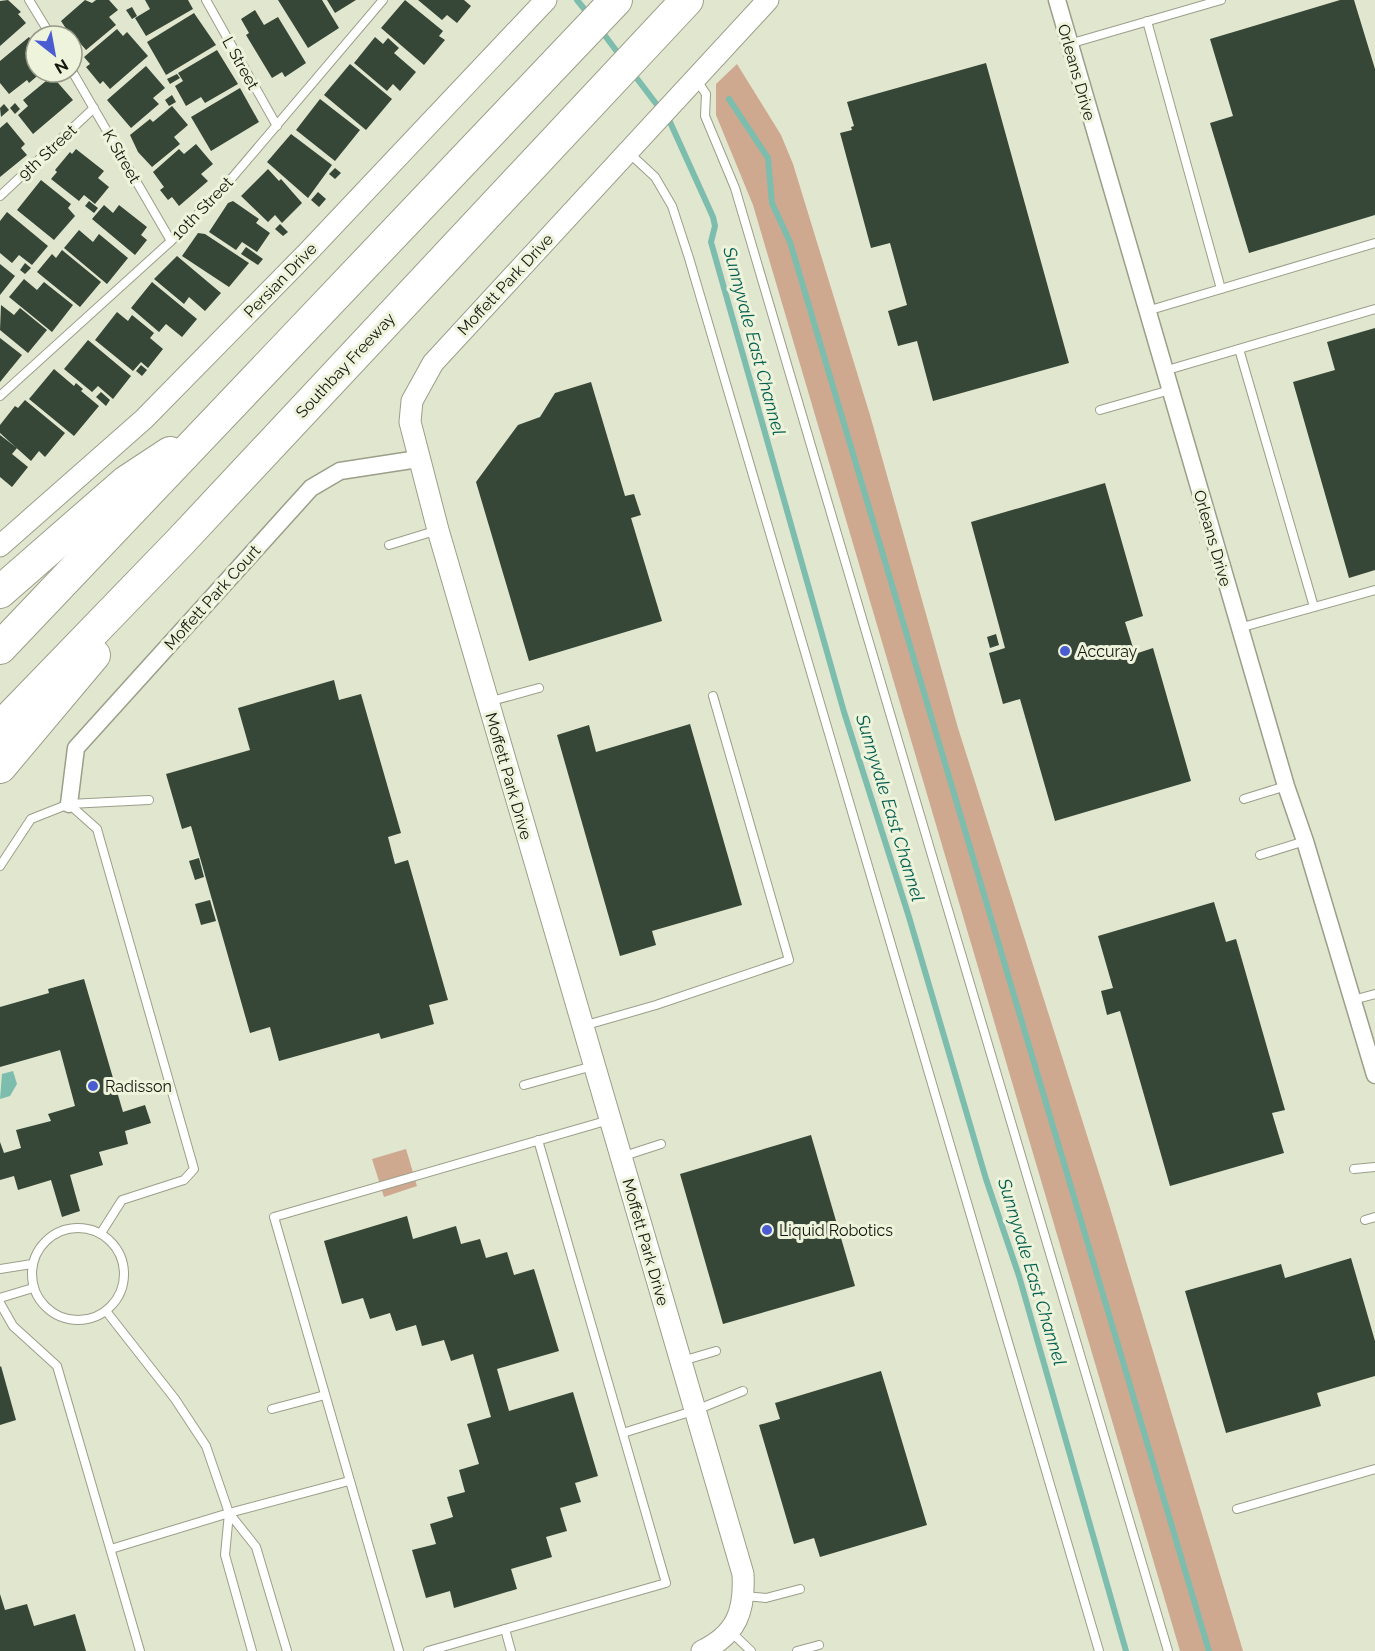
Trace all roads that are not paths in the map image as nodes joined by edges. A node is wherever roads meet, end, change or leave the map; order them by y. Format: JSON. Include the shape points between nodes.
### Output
{"nodes":[{"id":1,"x":29,"y":0,"type":"edge"},
{"id":2,"x":206,"y":0,"type":"edge"},
{"id":3,"x":383,"y":0,"type":"edge"},
{"id":4,"x":546,"y":0,"type":"edge"},
{"id":5,"x":616,"y":0,"type":"edge"},
{"id":6,"x":687,"y":0,"type":"edge"},
{"id":7,"x":768,"y":0,"type":"edge"},
{"id":8,"x":1058,"y":0,"type":"edge"},
{"id":9,"x":1221,"y":0,"type":"edge"},
{"id":10,"x":1147,"y":21,"type":"junction"},
{"id":11,"x":44,"y":24,"type":"edge"},
{"id":12,"x":1069,"y":44,"type":"junction"},
{"id":13,"x":692,"y":81,"type":"junction"},
{"id":14,"x":80,"y":84,"type":"edge"},
{"id":15,"x":94,"y":108,"type":"junction"},
{"id":16,"x":277,"y":126,"type":"junction"},
{"id":17,"x":633,"y":144,"type":"junction"},
{"id":18,"x":0,"y":196,"type":"edge"},
{"id":19,"x":171,"y":241,"type":"junction"},
{"id":20,"x":1375,"y":243,"type":"edge"},
{"id":21,"x":1221,"y":288,"type":"junction"},
{"id":22,"x":1375,"y":309,"type":"edge"},
{"id":23,"x":1147,"y":311,"type":"junction"},
{"id":24,"x":1239,"y":349,"type":"junction"},
{"id":25,"x":1164,"y":371,"type":"junction"},
{"id":26,"x":1170,"y":390,"type":"junction"},
{"id":27,"x":0,"y":396,"type":"edge"},
{"id":28,"x":1100,"y":410,"type":"dead end"},
{"id":29,"x":220,"y":419,"type":"junction"},
{"id":30,"x":418,"y":459,"type":"junction"},
{"id":31,"x":438,"y":530,"type":"junction"},
{"id":32,"x":179,"y":543,"type":"junction"},
{"id":33,"x":389,"y":544,"type":"dead end"},
{"id":34,"x":0,"y":546,"type":"edge"},
{"id":35,"x":1375,"y":590,"type":"edge"},
{"id":36,"x":0,"y":592,"type":"edge"},
{"id":37,"x":1314,"y":607,"type":"junction"},
{"id":38,"x":1239,"y":628,"type":"junction"},
{"id":39,"x":0,"y":648,"type":"edge"},
{"id":40,"x":539,"y":688,"type":"dead end"},
{"id":41,"x":713,"y":696,"type":"dead end"},
{"id":42,"x":488,"y":703,"type":"junction"},
{"id":43,"x":0,"y":728,"type":"edge"},
{"id":44,"x":0,"y":767,"type":"edge"},
{"id":45,"x":1286,"y":786,"type":"junction"},
{"id":46,"x":1244,"y":799,"type":"dead end"},
{"id":47,"x":149,"y":800,"type":"dead end"},
{"id":48,"x":69,"y":804,"type":"junction"},
{"id":49,"x":1305,"y":841,"type":"junction"},
{"id":50,"x":1260,"y":855,"type":"dead end"},
{"id":51,"x":0,"y":866,"type":"edge"},
{"id":52,"x":1375,"y":994,"type":"edge"},
{"id":53,"x":1353,"y":1000,"type":"junction"},
{"id":54,"x":583,"y":1026,"type":"junction"},
{"id":55,"x":595,"y":1066,"type":"junction"},
{"id":56,"x":1375,"y":1075,"type":"edge"},
{"id":57,"x":524,"y":1085,"type":"dead end"},
{"id":58,"x":610,"y":1120,"type":"junction"},
{"id":59,"x":538,"y":1140,"type":"junction"},
{"id":60,"x":661,"y":1144,"type":"dead end"},
{"id":61,"x":621,"y":1157,"type":"junction"},
{"id":62,"x":1375,"y":1167,"type":"edge"},
{"id":63,"x":1354,"y":1169,"type":"dead end"},
{"id":64,"x":1375,"y":1217,"type":"edge"},
{"id":65,"x":1365,"y":1220,"type":"dead end"},
{"id":66,"x":101,"y":1233,"type":"junction"},
{"id":67,"x":32,"y":1264,"type":"junction"},
{"id":68,"x":0,"y":1269,"type":"edge"},
{"id":69,"x":33,"y":1288,"type":"junction"},
{"id":70,"x":0,"y":1298,"type":"edge"},
{"id":71,"x":0,"y":1303,"type":"edge"},
{"id":72,"x":106,"y":1311,"type":"junction"},
{"id":73,"x":716,"y":1351,"type":"dead end"},
{"id":74,"x":681,"y":1361,"type":"junction"},
{"id":75,"x":743,"y":1391,"type":"dead end"},
{"id":76,"x":325,"y":1395,"type":"junction"},
{"id":77,"x":272,"y":1409,"type":"dead end"},
{"id":78,"x":696,"y":1410,"type":"junction"},
{"id":79,"x":622,"y":1433,"type":"junction"},
{"id":80,"x":1375,"y":1469,"type":"edge"},
{"id":81,"x":350,"y":1481,"type":"junction"},
{"id":82,"x":1237,"y":1509,"type":"dead end"},
{"id":83,"x":229,"y":1513,"type":"junction"},
{"id":84,"x":111,"y":1549,"type":"junction"},
{"id":85,"x":800,"y":1589,"type":"dead end"},
{"id":86,"x":744,"y":1596,"type":"junction"},
{"id":87,"x":505,"y":1629,"type":"junction"},
{"id":88,"x":730,"y":1630,"type":"junction"},
{"id":89,"x":819,"y":1645,"type":"dead end"},
{"id":90,"x":140,"y":1651,"type":"edge"},
{"id":91,"x":252,"y":1651,"type":"edge"},
{"id":92,"x":287,"y":1651,"type":"edge"},
{"id":93,"x":399,"y":1651,"type":"edge"},
{"id":94,"x":428,"y":1651,"type":"edge"},
{"id":95,"x":511,"y":1651,"type":"edge"},
{"id":96,"x":702,"y":1651,"type":"edge"},
{"id":97,"x":751,"y":1651,"type":"edge"},
{"id":98,"x":797,"y":1651,"type":"edge"},
{"id":99,"x":1100,"y":1651,"type":"edge"},
{"id":100,"x":1168,"y":1651,"type":"edge"}],
"edges":[{"from":1,"to":11,"type":"lane"},
{"from":2,"to":16,"type":"lane","name":"L Street"},
{"from":3,"to":16,"type":"lane","name":"10th Street"},
{"from":4,"to":34,"type":"street","name":"Persian Drive","via":[[144,419]]},
{"from":5,"to":29,"type":"highway"},
{"from":6,"to":32,"type":"highway","name":"Southbay Freeway"},
{"from":7,"to":13,"type":"street","name":"Moffett Park Drive"},
{"from":8,"to":12,"type":"street","name":"Orleans Drive"},
{"from":9,"to":10,"type":"lane"},
{"from":10,"to":12,"type":"lane"},
{"from":10,"to":21,"type":"lane"},
{"from":12,"to":23,"type":"street","name":"Orleans Drive"},
{"from":13,"to":17,"type":"street","name":"Moffett Park Drive"},
{"from":13,"to":100,"type":"lane","via":[[706,94],[705,116],[735,188]]},
{"from":14,"to":15,"type":"lane","name":"K Street"},
{"from":15,"to":18,"type":"lane","name":"9th Street"},
{"from":15,"to":19,"type":"lane","name":"K Street"},
{"from":16,"to":19,"type":"lane","name":"10th Street"},
{"from":17,"to":30,"type":"street","name":"Moffett Park Drive","via":[[432,363],[412,400],[410,422]]},
{"from":17,"to":99,"type":"lane","via":[[672,206],[689,258]]},
{"from":19,"to":27,"type":"lane","name":"10th Street"},
{"from":20,"to":21,"type":"lane"},
{"from":21,"to":23,"type":"lane"},
{"from":22,"to":24,"type":"lane"},
{"from":23,"to":25,"type":"street","name":"Orleans Drive"},
{"from":24,"to":25,"type":"lane"},
{"from":24,"to":37,"type":"lane"},
{"from":25,"to":26,"type":"street","name":"Orleans Drive"},
{"from":26,"to":28,"type":"lane"},
{"from":26,"to":38,"type":"street","name":"Orleans Drive"},
{"from":29,"to":36,"type":"highway","via":[[126,482]]},
{"from":29,"to":39,"type":"highway"},
{"from":30,"to":31,"type":"street","name":"Moffett Park Drive"},
{"from":30,"to":48,"type":"street","name":"Moffett Park Court","via":[[340,471],[311,488],[76,748]]},
{"from":31,"to":33,"type":"lane"},
{"from":31,"to":42,"type":"street","name":"Moffett Park Drive"},
{"from":32,"to":43,"type":"highway","name":"Southbay Freeway"},
{"from":32,"to":44,"type":"highway","via":[[70,687]]},
{"from":35,"to":37,"type":"lane"},
{"from":37,"to":38,"type":"lane"},
{"from":38,"to":45,"type":"street","name":"Orleans Drive"},
{"from":40,"to":42,"type":"lane"},
{"from":41,"to":54,"type":"lane","via":[[789,960]]},
{"from":42,"to":54,"type":"street","name":"Moffett Park Drive"},
{"from":45,"to":46,"type":"lane"},
{"from":45,"to":49,"type":"street","name":"Orleans Drive"},
{"from":47,"to":48,"type":"lane"},
{"from":48,"to":51,"type":"lane","via":[[31,819]]},
{"from":48,"to":66,"type":"lane","via":[[98,829],[194,1169],[184,1180],[122,1200]]},
{"from":49,"to":50,"type":"lane"},
{"from":49,"to":53,"type":"street","name":"Orleans Drive"},
{"from":52,"to":53,"type":"lane"},
{"from":53,"to":56,"type":"street","name":"Orleans Drive"},
{"from":54,"to":55,"type":"street","name":"Moffett Park Drive"},
{"from":55,"to":57,"type":"lane"},
{"from":55,"to":58,"type":"street","name":"Moffett Park Drive"},
{"from":58,"to":59,"type":"lane"},
{"from":58,"to":61,"type":"street","name":"Moffett Park Drive"},
{"from":59,"to":76,"type":"lane","via":[[274,1217]]},
{"from":59,"to":79,"type":"lane"},
{"from":60,"to":61,"type":"lane"},
{"from":61,"to":74,"type":"street","name":"Moffett Park Drive"},
{"from":62,"to":63,"type":"lane"},
{"from":64,"to":65,"type":"lane"},
{"from":66,"to":67,"type":"lane","via":[[73,1227],[59,1231],[46,1239]]},
{"from":66,"to":72,"type":"lane","via":[[113,1242],[124,1270],[117,1300]]},
{"from":67,"to":68,"type":"lane"},
{"from":67,"to":69,"type":"lane"},
{"from":69,"to":70,"type":"lane"},
{"from":69,"to":72,"type":"lane","via":[[45,1306],[64,1318],[93,1318]]},
{"from":71,"to":84,"type":"lane","via":[[13,1326],[57,1366]]},
{"from":72,"to":83,"type":"lane","via":[[175,1399],[206,1446]]},
{"from":73,"to":74,"type":"lane"},
{"from":74,"to":78,"type":"street","name":"Moffett Park Drive"},
{"from":75,"to":78,"type":"lane"},
{"from":76,"to":77,"type":"lane"},
{"from":76,"to":81,"type":"lane"},
{"from":78,"to":79,"type":"lane"},
{"from":78,"to":86,"type":"street","name":"Moffett Park Drive","via":[[743,1574]]},
{"from":79,"to":87,"type":"lane","via":[[666,1583]]},
{"from":80,"to":82,"type":"lane"},
{"from":81,"to":83,"type":"lane"},
{"from":81,"to":93,"type":"lane"},
{"from":83,"to":84,"type":"lane"},
{"from":83,"to":91,"type":"lane","via":[[225,1555]]},
{"from":83,"to":92,"type":"lane","via":[[256,1547]]},
{"from":84,"to":90,"type":"lane"},
{"from":85,"to":86,"type":"lane","via":[[766,1598]]},
{"from":86,"to":88,"type":"street","name":"Moffett Park Drive","via":[[741,1612]]},
{"from":87,"to":94,"type":"lane"},
{"from":87,"to":95,"type":"lane"},
{"from":88,"to":96,"type":"street","name":"Moffett Park Drive"},
{"from":88,"to":97,"type":"lane"},
{"from":89,"to":98,"type":"lane"}]}
